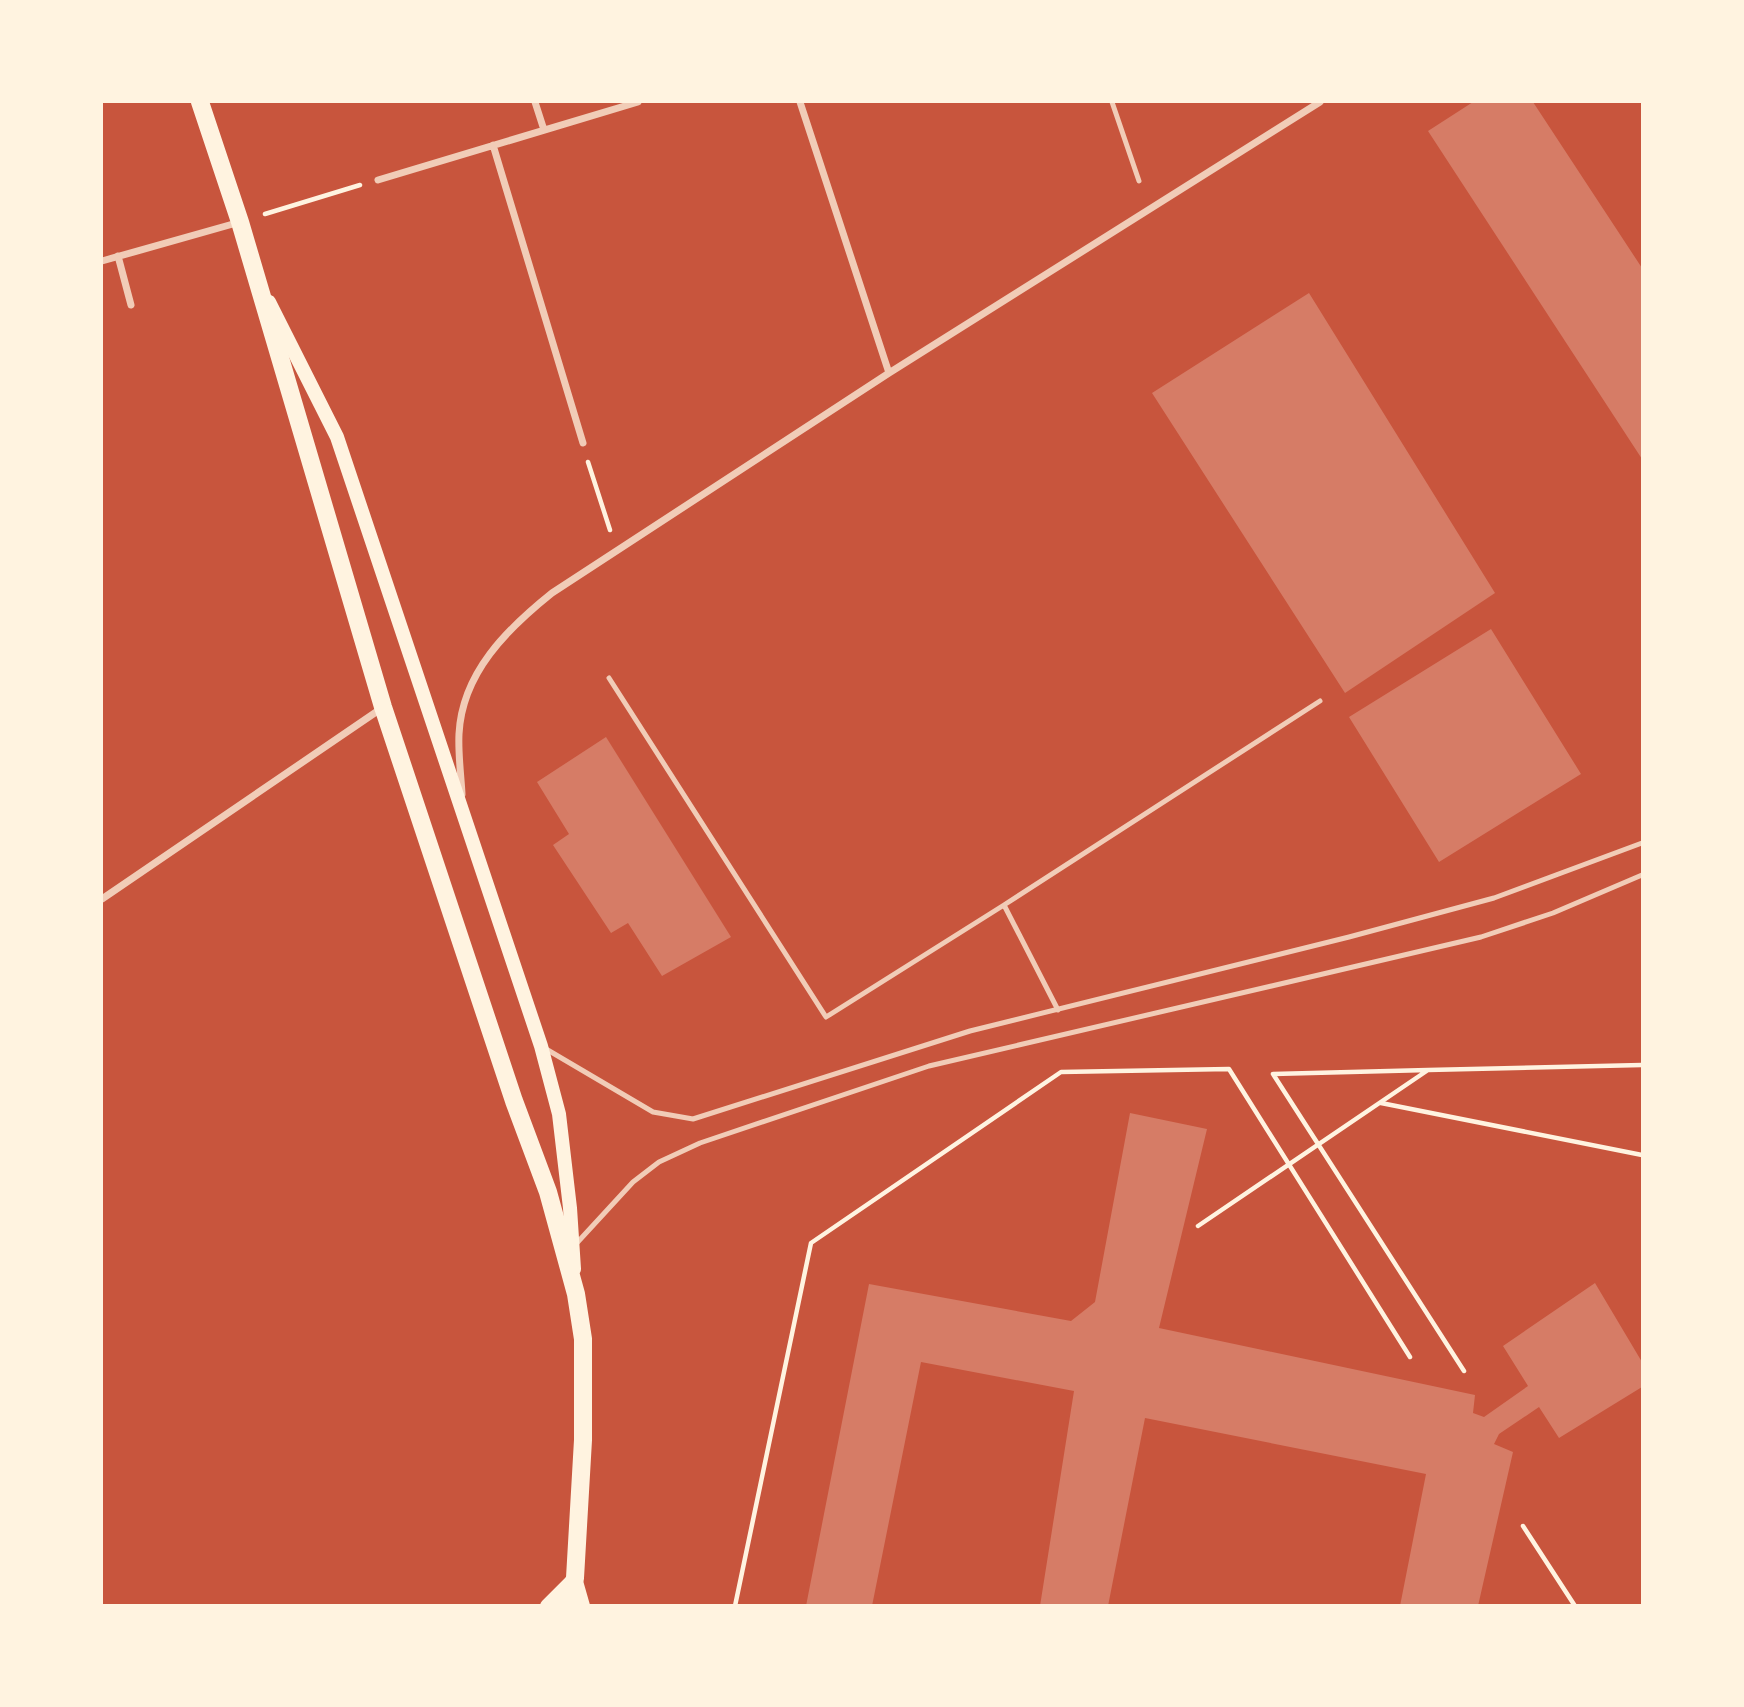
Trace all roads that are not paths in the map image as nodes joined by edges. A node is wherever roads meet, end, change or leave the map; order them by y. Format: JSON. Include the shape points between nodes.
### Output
{"nodes":[{"id":1,"x":200,"y":102,"type":"edge"},
{"id":2,"x":535,"y":102,"type":"edge"},
{"id":3,"x":638,"y":102,"type":"edge"},
{"id":4,"x":800,"y":102,"type":"edge"},
{"id":5,"x":1112,"y":102,"type":"edge"},
{"id":6,"x":1320,"y":102,"type":"edge"},
{"id":7,"x":544,"y":130,"type":"junction"},
{"id":8,"x":493,"y":145,"type":"junction"},
{"id":9,"x":378,"y":180,"type":"road end"},
{"id":10,"x":1139,"y":181,"type":"dead end"},
{"id":11,"x":240,"y":222,"type":"junction"},
{"id":12,"x":118,"y":256,"type":"junction"},
{"id":13,"x":102,"y":261,"type":"edge"},
{"id":14,"x":255,"y":273,"type":"junction"},
{"id":15,"x":131,"y":305,"type":"dead end"},
{"id":16,"x":889,"y":373,"type":"junction"},
{"id":17,"x":583,"y":443,"type":"road end"},
{"id":18,"x":609,"y":678,"type":"dead end"},
{"id":19,"x":1320,"y":701,"type":"dead end"},
{"id":20,"x":383,"y":707,"type":"junction"},
{"id":21,"x":463,"y":813,"type":"junction"},
{"id":22,"x":1643,"y":843,"type":"edge"},
{"id":23,"x":1643,"y":875,"type":"edge"},
{"id":24,"x":102,"y":899,"type":"edge"},
{"id":25,"x":1004,"y":905,"type":"junction"},
{"id":26,"x":1058,"y":1010,"type":"junction"},
{"id":27,"x":541,"y":1046,"type":"junction"},
{"id":28,"x":573,"y":1247,"type":"junction"},
{"id":29,"x":576,"y":1294,"type":"junction"},
{"id":30,"x":575,"y":1578,"type":"junction"},
{"id":31,"x":547,"y":1605,"type":"edge"},
{"id":32,"x":567,"y":1605,"type":"edge"},
{"id":33,"x":583,"y":1605,"type":"edge"}],
"edges":[{"from":1,"to":11,"type":"main road"},
{"from":2,"to":7,"type":"street"},
{"from":3,"to":7,"type":"street"},
{"from":4,"to":16,"type":"street"},
{"from":5,"to":10,"type":"lane"},
{"from":6,"to":16,"type":"street"},
{"from":7,"to":8,"type":"street"},
{"from":8,"to":9,"type":"street"},
{"from":8,"to":17,"type":"street"},
{"from":11,"to":12,"type":"street"},
{"from":11,"to":14,"type":"main road"},
{"from":12,"to":13,"type":"street"},
{"from":12,"to":15,"type":"street"},
{"from":14,"to":20,"type":"main road"},
{"from":14,"to":21,"type":"main road","via":[[337,437]]},
{"from":16,"to":21,"type":"street","via":[[524,615],[478,670],[466,695],[459,733]]},
{"from":18,"to":25,"type":"lane","via":[[826,1017]]},
{"from":19,"to":25,"type":"lane"},
{"from":20,"to":24,"type":"street"},
{"from":20,"to":29,"type":"main road","via":[[548,1192]]},
{"from":21,"to":27,"type":"main road"},
{"from":22,"to":26,"type":"lane","via":[[1494,898]]},
{"from":23,"to":28,"type":"lane","via":[[1481,937],[929,1066],[700,1143],[659,1162],[633,1182]]},
{"from":25,"to":26,"type":"lane"},
{"from":26,"to":27,"type":"lane","via":[[970,1031],[693,1119],[653,1112]]},
{"from":27,"to":28,"type":"main road","via":[[559,1114]]},
{"from":28,"to":29,"type":"main road"},
{"from":29,"to":30,"type":"main road","via":[[583,1339],[583,1440]]},
{"from":30,"to":31,"type":"main road"},
{"from":30,"to":32,"type":"main road"},
{"from":30,"to":33,"type":"main road"}]}
